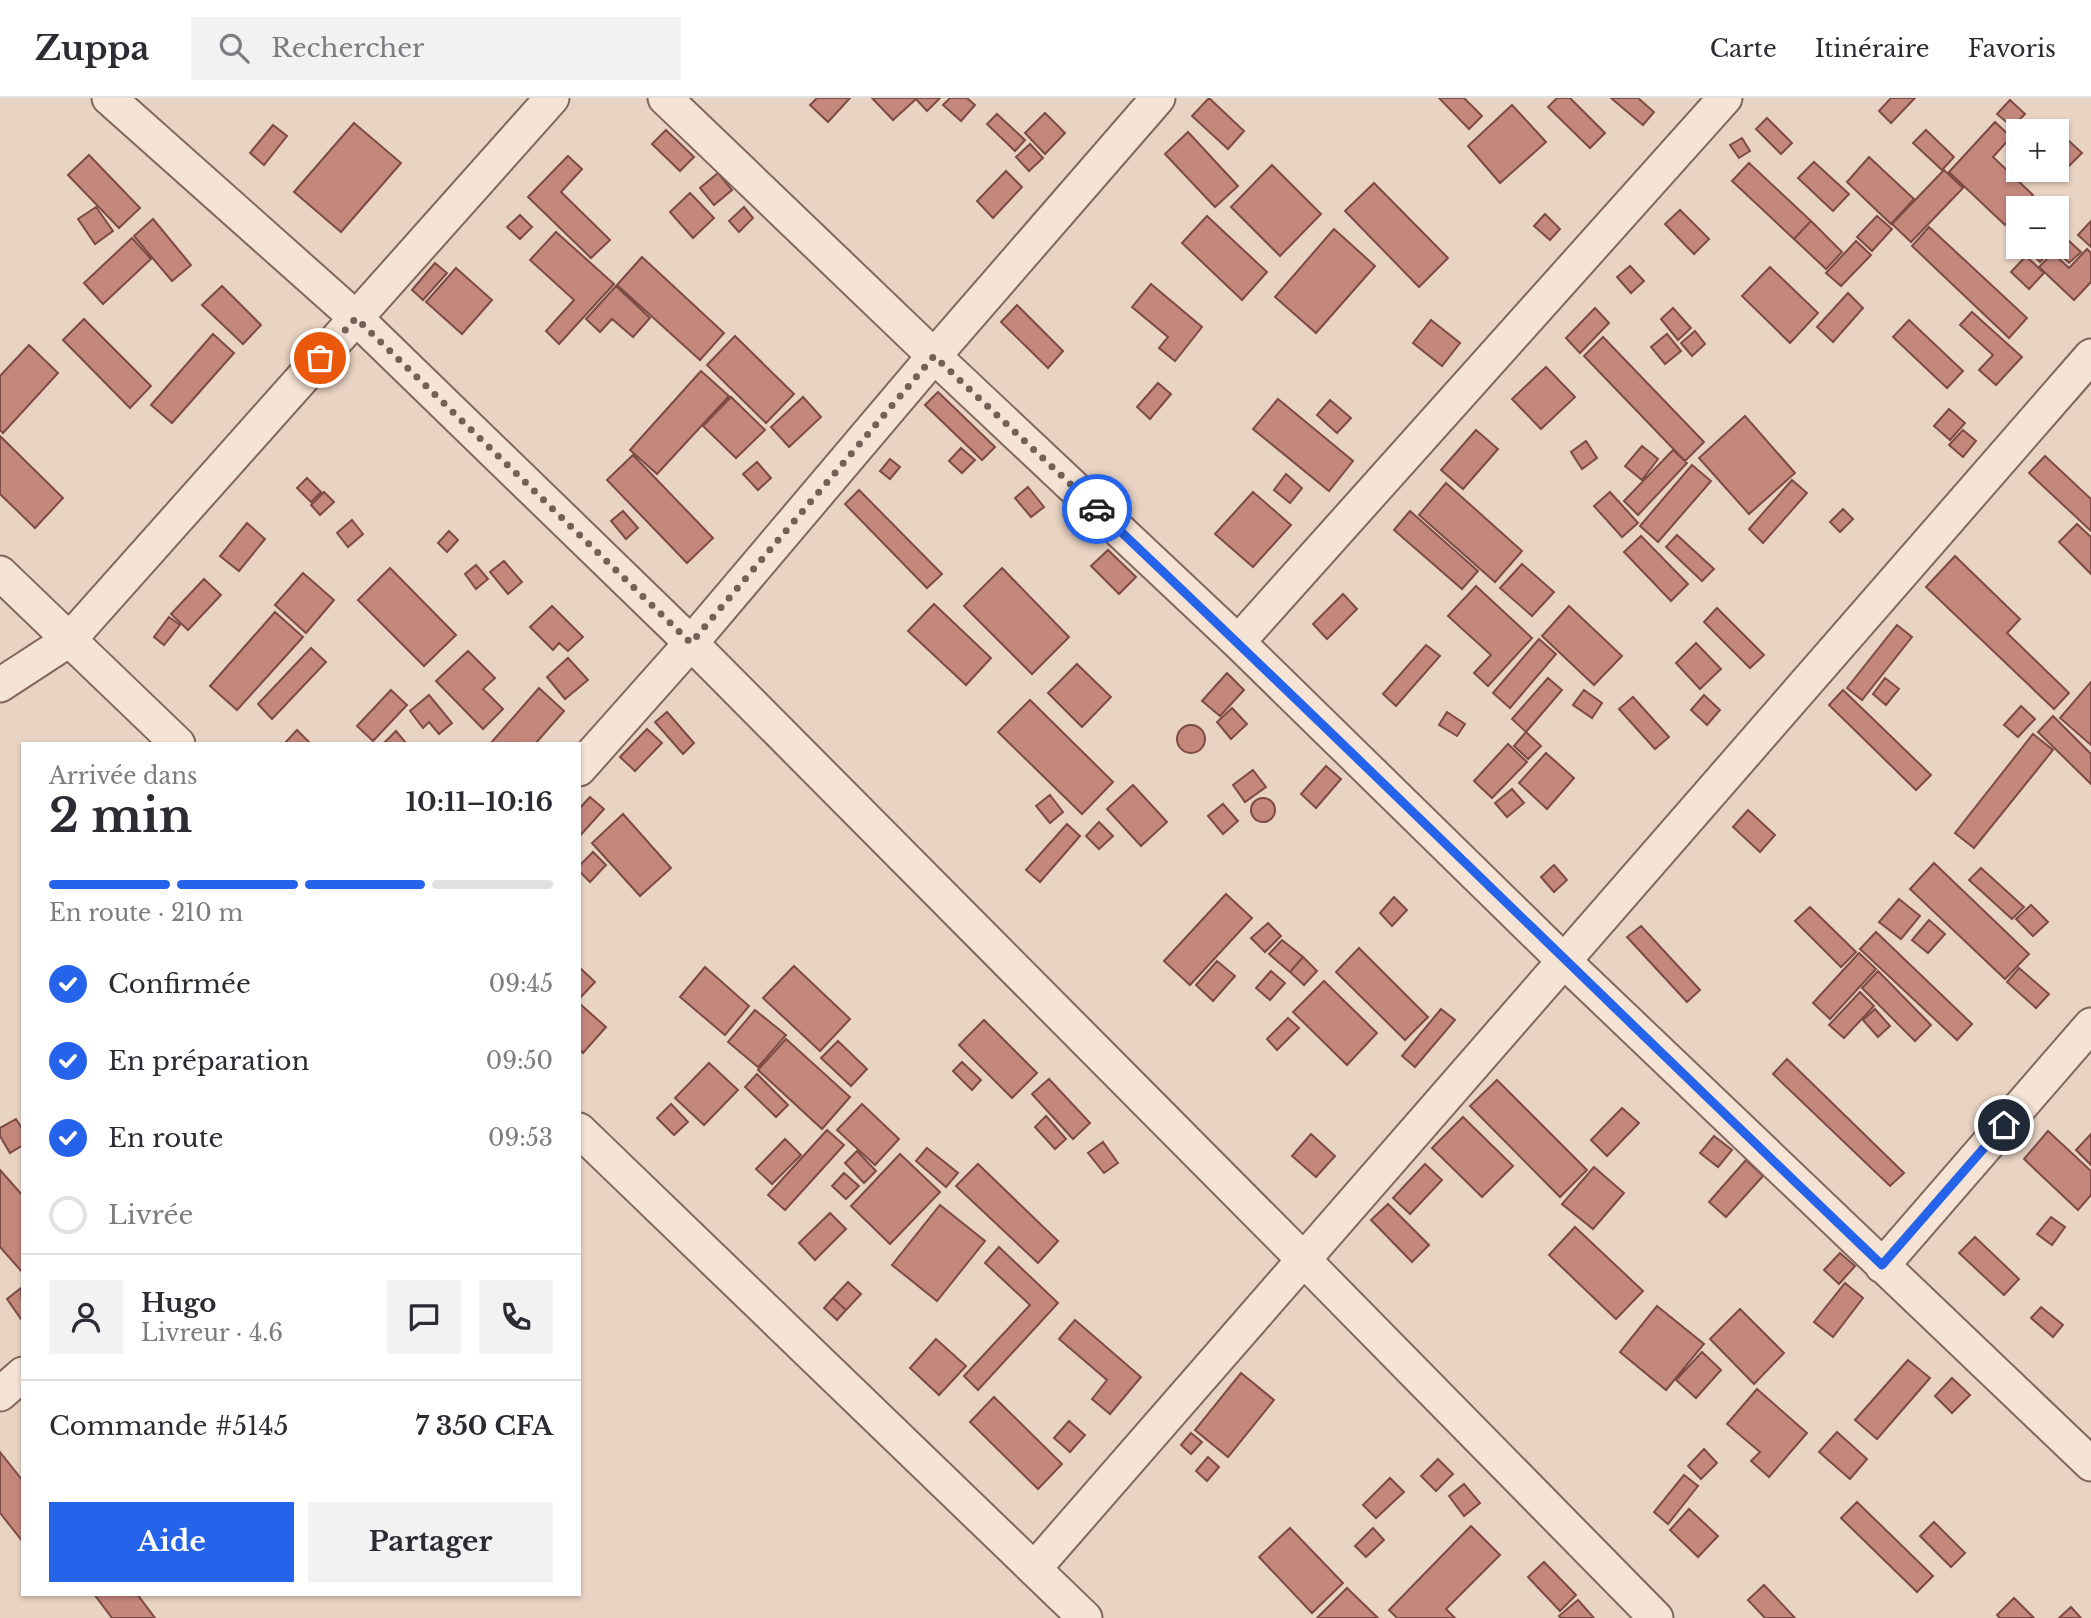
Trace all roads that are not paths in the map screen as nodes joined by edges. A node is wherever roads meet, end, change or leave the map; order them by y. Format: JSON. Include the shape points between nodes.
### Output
{"nodes":[{"id":1,"x":109,"y":98,"type":"edge"},
{"id":2,"x":552,"y":98,"type":"edge"},
{"id":3,"x":665,"y":98,"type":"edge"},
{"id":4,"x":1158,"y":98,"type":"edge"},
{"id":5,"x":1725,"y":98,"type":"edge"},
{"id":6,"x":356,"y":318,"type":"junction"},
{"id":7,"x":934,"y":356,"type":"junction"},
{"id":8,"x":2091,"y":356,"type":"edge"},
{"id":9,"x":0,"y":573,"type":"edge"},
{"id":10,"x":69,"y":640,"type":"junction"},
{"id":11,"x":1238,"y":642,"type":"junction"},
{"id":12,"x":691,"y":643,"type":"junction"},
{"id":13,"x":0,"y":685,"type":"edge"},
{"id":14,"x":176,"y":742,"type":"edge"},
{"id":15,"x":581,"y":767,"type":"edge"},
{"id":16,"x":1564,"y":961,"type":"junction"},
{"id":17,"x":2091,"y":1025,"type":"edge"},
{"id":18,"x":581,"y":1132,"type":"edge"},
{"id":19,"x":1303,"y":1259,"type":"junction"},
{"id":20,"x":1882,"y":1265,"type":"junction"},
{"id":21,"x":21,"y":1376,"type":"edge"},
{"id":22,"x":0,"y":1394,"type":"edge"},
{"id":23,"x":2091,"y":1464,"type":"edge"},
{"id":24,"x":1034,"y":1569,"type":"junction"},
{"id":25,"x":1085,"y":1618,"type":"edge"},
{"id":26,"x":1656,"y":1618,"type":"edge"}],
"edges":[{"from":1,"to":6,"type":"street"},
{"from":2,"to":6,"type":"street"},
{"from":3,"to":7,"type":"street"},
{"from":4,"to":7,"type":"street"},
{"from":5,"to":11,"type":"street"},
{"from":6,"to":10,"type":"street"},
{"from":6,"to":12,"type":"street"},
{"from":7,"to":11,"type":"street"},
{"from":7,"to":12,"type":"street"},
{"from":8,"to":16,"type":"street"},
{"from":9,"to":10,"type":"street"},
{"from":10,"to":13,"type":"street"},
{"from":10,"to":14,"type":"street"},
{"from":11,"to":16,"type":"street"},
{"from":12,"to":15,"type":"street"},
{"from":12,"to":19,"type":"street"},
{"from":16,"to":19,"type":"street"},
{"from":16,"to":20,"type":"street"},
{"from":17,"to":20,"type":"street"},
{"from":18,"to":24,"type":"street"},
{"from":19,"to":24,"type":"street"},
{"from":19,"to":26,"type":"street"},
{"from":20,"to":23,"type":"street"},
{"from":21,"to":22,"type":"street"},
{"from":24,"to":25,"type":"street"}]}
